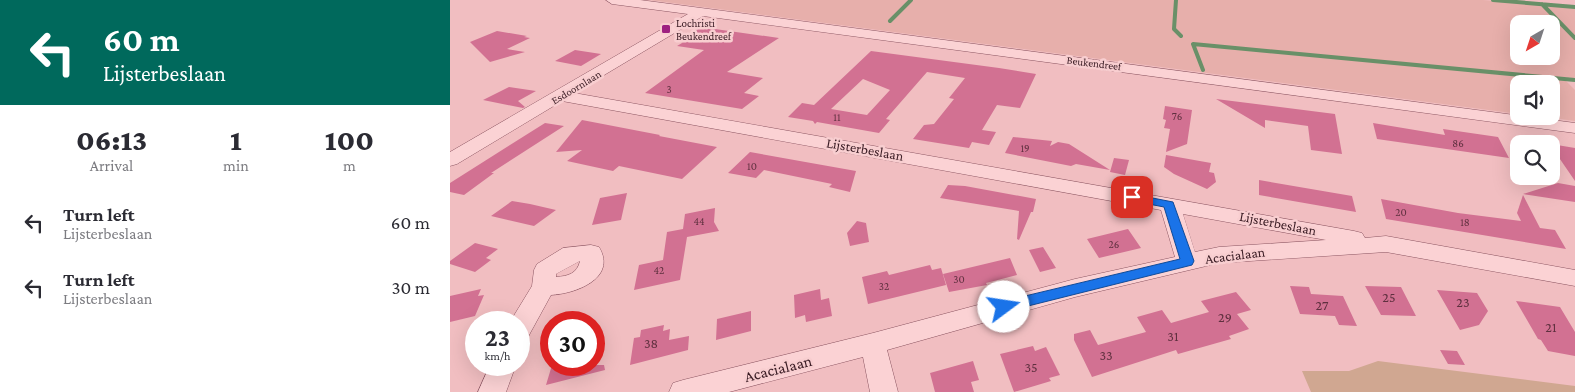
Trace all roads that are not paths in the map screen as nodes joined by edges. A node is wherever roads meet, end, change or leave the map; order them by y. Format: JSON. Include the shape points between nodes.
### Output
{"nodes":[{"id":1,"x":612,"y":0,"type":"edge"},
{"id":2,"x":701,"y":12,"type":"junction"},
{"id":3,"x":561,"y":96,"type":"junction"},
{"id":4,"x":1575,"y":128,"type":"edge"},
{"id":5,"x":450,"y":160,"type":"edge"},
{"id":6,"x":1169,"y":204,"type":"junction"},
{"id":7,"x":1386,"y":244,"type":"junction"},
{"id":8,"x":1187,"y":261,"type":"junction"},
{"id":9,"x":1575,"y":278,"type":"edge"},
{"id":10,"x":544,"y":286,"type":"dead end"},
{"id":11,"x":530,"y":311,"type":"edge"},
{"id":12,"x":873,"y":344,"type":"junction"},
{"id":13,"x":499,"y":376,"type":"edge"},
{"id":14,"x":492,"y":392,"type":"edge"},
{"id":15,"x":682,"y":392,"type":"edge"},
{"id":16,"x":884,"y":392,"type":"edge"}],
"edges":[{"from":1,"to":2,"type":"street","name":"Beukendreef"},
{"from":2,"to":3,"type":"street","name":"Esdoornlaan"},
{"from":2,"to":4,"type":"street","name":"Beukendreef"},
{"from":3,"to":5,"type":"street","name":"Esdoornlaan"},
{"from":3,"to":6,"type":"street","name":"Lijsterbeslaan"},
{"from":6,"to":7,"type":"street","name":"Lijsterbeslaan"},
{"from":6,"to":8,"type":"street"},
{"from":7,"to":8,"type":"street","name":"Acacialaan","via":[[1256,251]]},
{"from":7,"to":9,"type":"street","name":"Acacialaan"},
{"from":8,"to":12,"type":"street","name":"Acacialaan","via":[[986,311]]},
{"from":10,"to":11,"type":"street"},
{"from":12,"to":15,"type":"street","name":"Acacialaan"},
{"from":12,"to":16,"type":"street"},
{"from":13,"to":14,"type":"street"}]}
